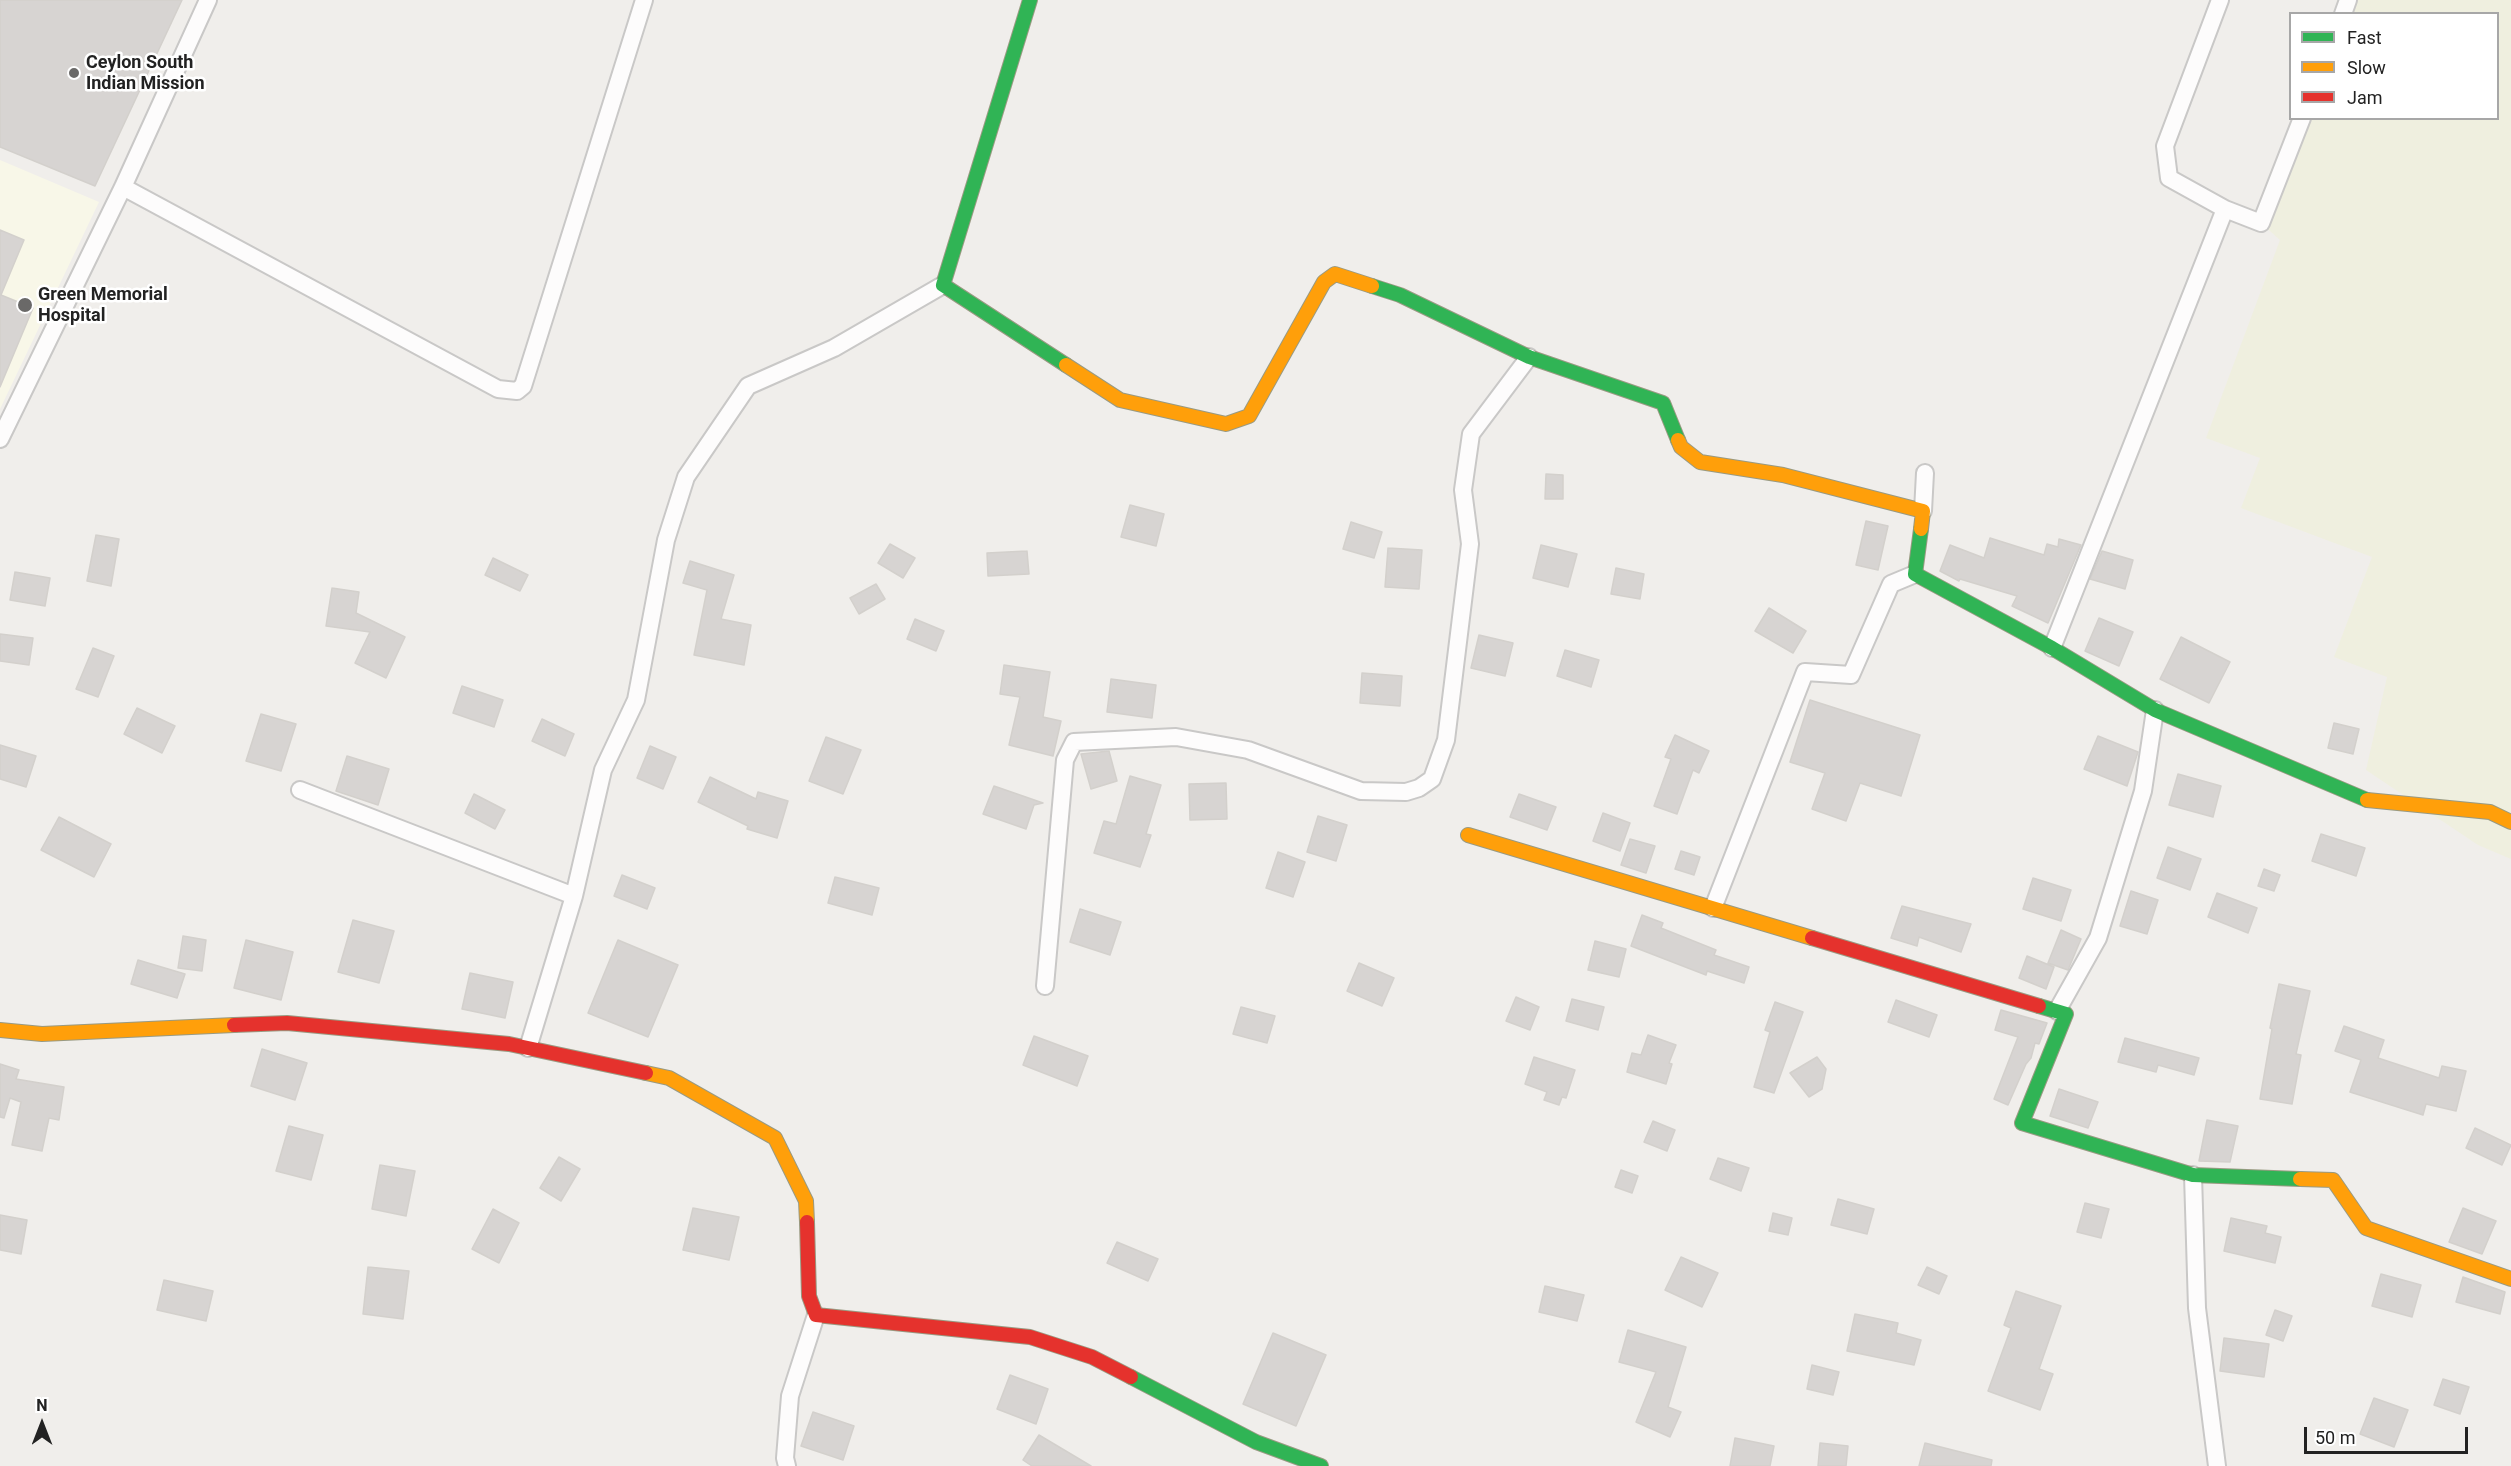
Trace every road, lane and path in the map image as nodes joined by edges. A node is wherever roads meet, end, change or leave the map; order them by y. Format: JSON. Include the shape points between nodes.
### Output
{"nodes":[{"id":1,"x":208,"y":0,"type":"edge"},
{"id":2,"x":644,"y":0,"type":"edge"},
{"id":3,"x":1030,"y":0,"type":"edge"},
{"id":4,"x":2220,"y":0,"type":"edge"},
{"id":5,"x":2301,"y":120,"type":"edge"},
{"id":6,"x":123,"y":187,"type":"junction"},
{"id":7,"x":2225,"y":209,"type":"junction"},
{"id":8,"x":943,"y":285,"type":"junction"},
{"id":9,"x":1529,"y":357,"type":"junction"},
{"id":10,"x":0,"y":439,"type":"edge"},
{"id":11,"x":1925,"y":473,"type":"dead end"},
{"id":12,"x":1923,"y":511,"type":"junction"},
{"id":13,"x":1915,"y":574,"type":"junction"},
{"id":14,"x":2052,"y":648,"type":"junction"},
{"id":15,"x":2155,"y":710,"type":"junction"},
{"id":16,"x":300,"y":790,"type":"dead end"},
{"id":17,"x":2511,"y":822,"type":"edge"},
{"id":18,"x":1468,"y":835,"type":"dead end"},
{"id":19,"x":574,"y":896,"type":"junction"},
{"id":20,"x":1713,"y":908,"type":"junction"},
{"id":21,"x":1044,"y":986,"type":"dead end"},
{"id":22,"x":2057,"y":1011,"type":"junction"},
{"id":23,"x":0,"y":1030,"type":"edge"},
{"id":24,"x":528,"y":1048,"type":"junction"},
{"id":25,"x":2193,"y":1175,"type":"junction"},
{"id":26,"x":2511,"y":1279,"type":"edge"},
{"id":27,"x":816,"y":1315,"type":"junction"},
{"id":28,"x":787,"y":1466,"type":"edge"},
{"id":29,"x":1321,"y":1466,"type":"edge"},
{"id":30,"x":2217,"y":1466,"type":"edge"}],
"edges":[{"from":1,"to":6,"type":"street"},
{"from":2,"to":6,"type":"street","via":[[523,386],[517,392],[498,389]]},
{"from":3,"to":8,"type":"street"},
{"from":4,"to":7,"type":"street","via":[[2165,146],[2169,178]]},
{"from":5,"to":7,"type":"street","via":[[2261,223]]},
{"from":6,"to":10,"type":"street"},
{"from":7,"to":14,"type":"street"},
{"from":8,"to":9,"type":"street","via":[[1120,400],[1226,424],[1249,416],[1324,282],[1335,274],[1400,296]]},
{"from":8,"to":19,"type":"street","via":[[834,348],[748,386],[686,477],[666,540],[636,700],[603,770]]},
{"from":9,"to":12,"type":"street","via":[[1663,404],[1681,447],[1700,462],[1783,475]]},
{"from":9,"to":21,"type":"street","via":[[1472,434],[1463,490],[1470,544],[1446,740],[1432,779],[1406,792],[1361,791],[1248,750],[1176,737],[1074,742],[1065,759]]},
{"from":11,"to":12,"type":"street"},
{"from":12,"to":13,"type":"street"},
{"from":13,"to":14,"type":"street"},
{"from":13,"to":20,"type":"street","via":[[1891,584],[1851,675],[1805,672]]},
{"from":14,"to":15,"type":"street"},
{"from":15,"to":17,"type":"street","via":[[2370,801],[2490,812]]},
{"from":15,"to":22,"type":"street","via":[[2143,791],[2098,938]]},
{"from":16,"to":19,"type":"street"},
{"from":18,"to":20,"type":"street"},
{"from":19,"to":24,"type":"street"},
{"from":20,"to":22,"type":"street"},
{"from":22,"to":25,"type":"street","via":[[2066,1014],[2022,1123]]},
{"from":23,"to":24,"type":"street","via":[[42,1034],[287,1023]]},
{"from":24,"to":27,"type":"street","via":[[669,1078],[775,1138],[806,1201],[809,1296]]},
{"from":25,"to":26,"type":"street","via":[[2333,1180],[2366,1228]]},
{"from":25,"to":30,"type":"street","via":[[2197,1308]]},
{"from":27,"to":28,"type":"street","via":[[790,1396]]},
{"from":27,"to":29,"type":"street","via":[[1030,1337],[1092,1357],[1256,1442]]}]}
